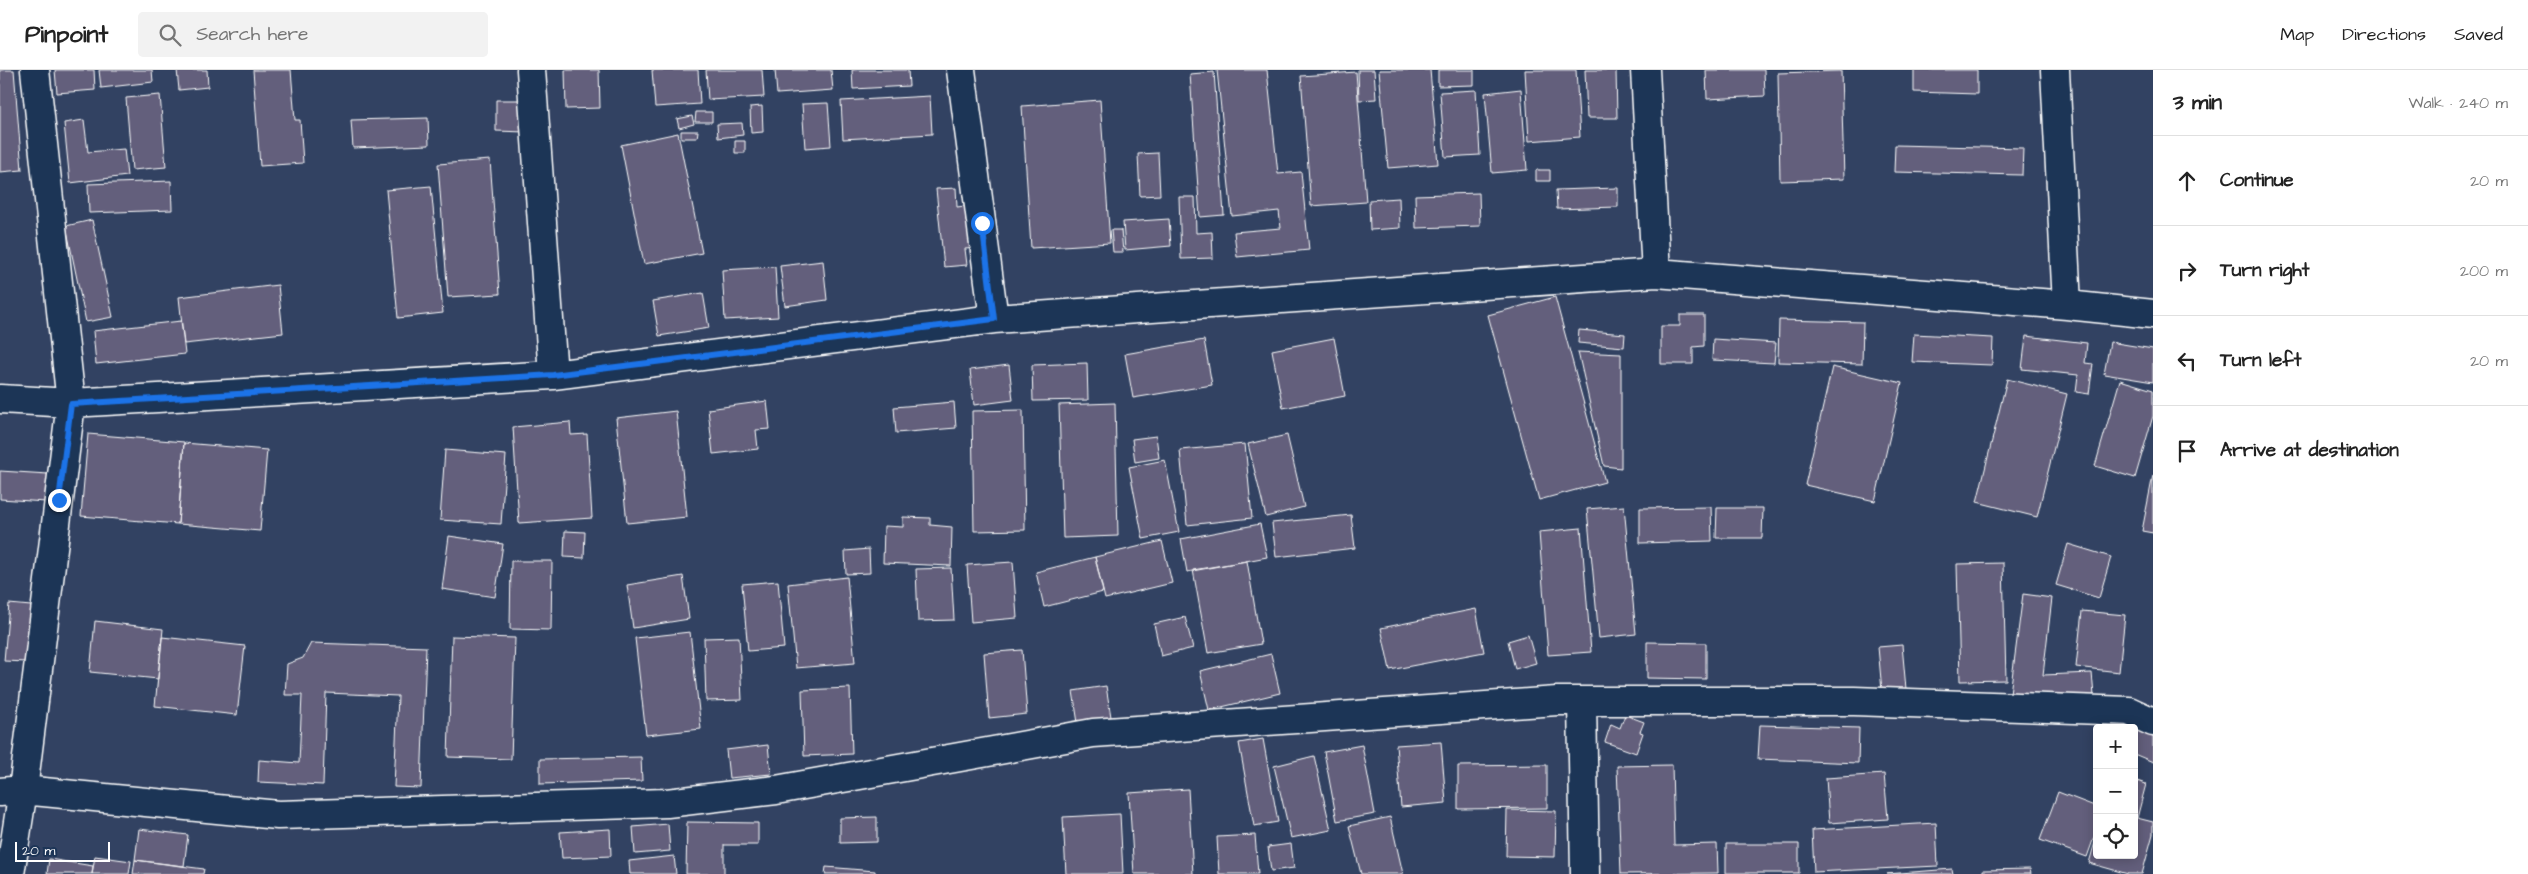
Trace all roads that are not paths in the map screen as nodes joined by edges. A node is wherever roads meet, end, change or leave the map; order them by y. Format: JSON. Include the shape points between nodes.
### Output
{"nodes":[{"id":1,"x":35,"y":70,"type":"edge"},
{"id":2,"x":530,"y":70,"type":"edge"},
{"id":3,"x":961,"y":70,"type":"edge"},
{"id":4,"x":1645,"y":70,"type":"edge"},
{"id":5,"x":2055,"y":70,"type":"edge"},
{"id":6,"x":1656,"y":273,"type":"junction"},
{"id":7,"x":2067,"y":305,"type":"junction"},
{"id":8,"x":2153,"y":314,"type":"edge"},
{"id":9,"x":994,"y":319,"type":"junction"},
{"id":10,"x":553,"y":375,"type":"junction"},
{"id":11,"x":0,"y":399,"type":"edge"},
{"id":12,"x":71,"y":404,"type":"junction"},
{"id":13,"x":1582,"y":701,"type":"junction"},
{"id":14,"x":2153,"y":722,"type":"edge"},
{"id":15,"x":11,"y":791,"type":"edge"},
{"id":16,"x":10,"y":874,"type":"edge"},
{"id":17,"x":1585,"y":874,"type":"edge"}],
"edges":[{"from":1,"to":12,"type":"street"},
{"from":2,"to":10,"type":"street"},
{"from":3,"to":9,"type":"street"},
{"from":4,"to":6,"type":"street"},
{"from":5,"to":7,"type":"street"},
{"from":6,"to":7,"type":"street"},
{"from":6,"to":9,"type":"street"},
{"from":7,"to":8,"type":"street"},
{"from":9,"to":10,"type":"street"},
{"from":10,"to":12,"type":"street"},
{"from":11,"to":12,"type":"street"},
{"from":12,"to":15,"type":"street"},
{"from":13,"to":14,"type":"street","via":[[1854,701],[2119,710]]},
{"from":13,"to":15,"type":"street","via":[[1093,733],[776,790],[667,803],[278,816]]},
{"from":13,"to":17,"type":"street"},
{"from":15,"to":16,"type":"street"}]}
